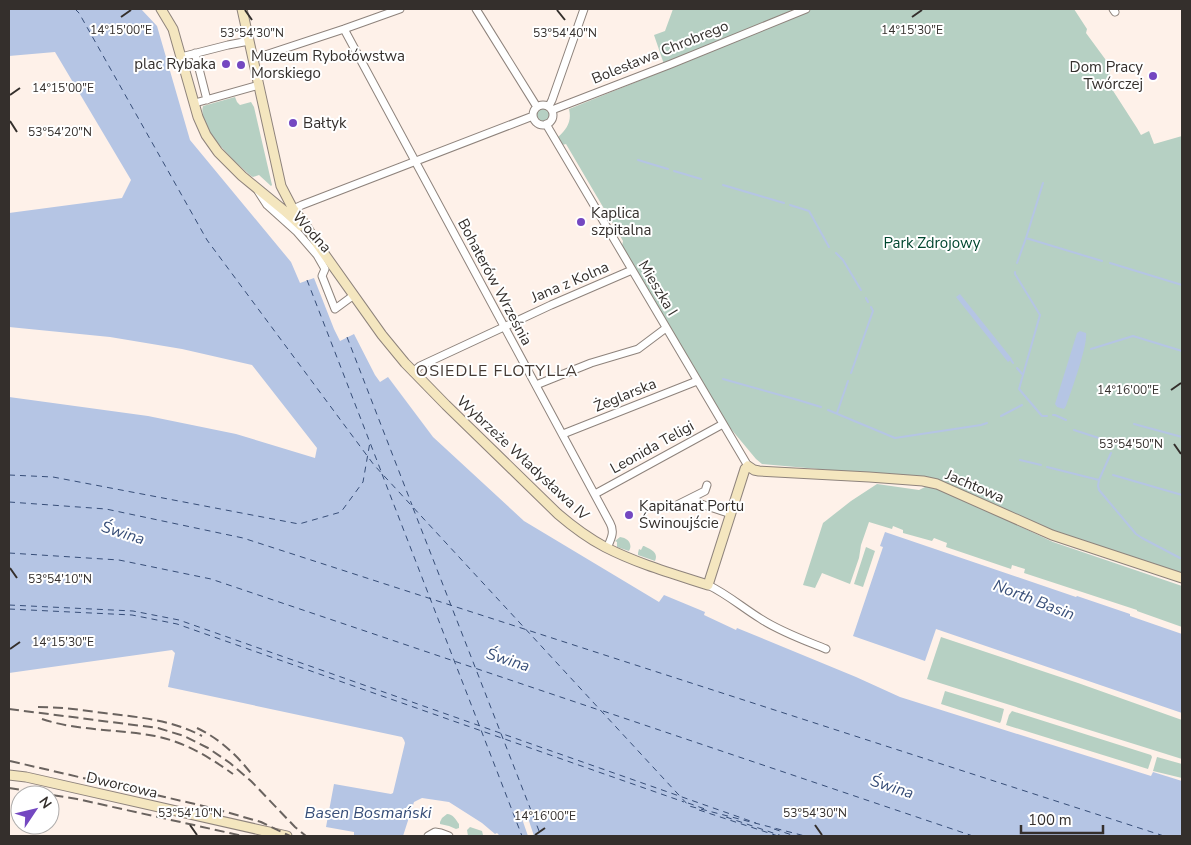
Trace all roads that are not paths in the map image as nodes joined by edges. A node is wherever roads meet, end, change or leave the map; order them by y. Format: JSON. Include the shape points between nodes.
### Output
{"nodes":[{"id":1,"x":161,"y":9,"type":"edge"},
{"id":2,"x":242,"y":9,"type":"edge"},
{"id":3,"x":400,"y":9,"type":"edge"},
{"id":4,"x":476,"y":9,"type":"edge"},
{"id":5,"x":584,"y":9,"type":"edge"},
{"id":6,"x":806,"y":9,"type":"edge"},
{"id":7,"x":344,"y":29,"type":"junction"},
{"id":8,"x":249,"y":41,"type":"junction"},
{"id":9,"x":195,"y":54,"type":"junction"},
{"id":10,"x":182,"y":57,"type":"junction"},
{"id":11,"x":253,"y":59,"type":"junction"},
{"id":12,"x":259,"y":85,"type":"junction"},
{"id":13,"x":206,"y":100,"type":"junction"},
{"id":14,"x":195,"y":103,"type":"junction"},
{"id":15,"x":537,"y":107,"type":"junction"},
{"id":16,"x":550,"y":108,"type":"junction"},
{"id":17,"x":533,"y":116,"type":"junction"},
{"id":18,"x":546,"y":124,"type":"junction"},
{"id":19,"x":415,"y":162,"type":"junction"},
{"id":20,"x":281,"y":186,"type":"junction"},
{"id":21,"x":254,"y":187,"type":"junction"},
{"id":22,"x":267,"y":196,"type":"junction"},
{"id":23,"x":290,"y":211,"type":"junction"},
{"id":24,"x":632,"y":270,"type":"junction"},
{"id":25,"x":354,"y":296,"type":"junction"},
{"id":26,"x":503,"y":326,"type":"junction"},
{"id":27,"x":666,"y":328,"type":"junction"},
{"id":28,"x":413,"y":372,"type":"junction"},
{"id":29,"x":697,"y":381,"type":"junction"},
{"id":30,"x":536,"y":385,"type":"junction"},
{"id":31,"x":723,"y":424,"type":"junction"},
{"id":32,"x":562,"y":434,"type":"junction"},
{"id":33,"x":748,"y":466,"type":"junction"},
{"id":34,"x":707,"y":486,"type":"dead end"},
{"id":35,"x":595,"y":494,"type":"junction"},
{"id":36,"x":693,"y":498,"type":"junction"},
{"id":37,"x":677,"y":505,"type":"dead end"},
{"id":38,"x":731,"y":514,"type":"junction"},
{"id":39,"x":607,"y":548,"type":"junction"},
{"id":40,"x":1182,"y":578,"type":"edge"},
{"id":41,"x":708,"y":585,"type":"junction"},
{"id":42,"x":826,"y":648,"type":"dead end"},
{"id":43,"x":9,"y":775,"type":"edge"},
{"id":44,"x":287,"y":836,"type":"edge"},
{"id":45,"x":428,"y":836,"type":"edge"},
{"id":46,"x":449,"y":836,"type":"edge"}],
"edges":[{"from":1,"to":10,"type":"street","name":"Wybrzeże Władysława IV","via":[[173,28]]},
{"from":2,"to":8,"type":"street"},
{"from":3,"to":7,"type":"street"},
{"from":4,"to":15,"type":"street"},
{"from":5,"to":16,"type":"street"},
{"from":6,"to":16,"type":"street","name":"Bolesława Chrobrego","via":[[671,64]]},
{"from":7,"to":11,"type":"street"},
{"from":7,"to":19,"type":"street","name":"Bohaterów Września"},
{"from":8,"to":9,"type":"street"},
{"from":8,"to":11,"type":"street"},
{"from":9,"to":10,"type":"street"},
{"from":9,"to":13,"type":"street"},
{"from":10,"to":14,"type":"street","name":"Wybrzeże Władysława IV"},
{"from":11,"to":12,"type":"street"},
{"from":12,"to":13,"type":"street"},
{"from":12,"to":20,"type":"street"},
{"from":13,"to":14,"type":"street"},
{"from":14,"to":21,"type":"street","name":"Wybrzeże Władysława IV","via":[[212,144]]},
{"from":15,"to":16,"type":"street"},
{"from":15,"to":17,"type":"street"},
{"from":16,"to":18,"type":"street","via":[[552,119]]},
{"from":17,"to":18,"type":"street","via":[[537,123]]},
{"from":17,"to":19,"type":"street"},
{"from":18,"to":24,"type":"street","name":"Mieszka I"},
{"from":19,"to":23,"type":"street"},
{"from":19,"to":26,"type":"street","name":"Bohaterów Września"},
{"from":20,"to":22,"type":"street","via":[[277,192]]},
{"from":20,"to":23,"type":"street"},
{"from":21,"to":22,"type":"street","name":"Wybrzeże Władysława IV"},
{"from":21,"to":25,"type":"street","name":"Wodna","via":[[322,262],[325,269],[322,276],[338,307]]},
{"from":22,"to":23,"type":"street","name":"Wybrzeże Władysława IV"},
{"from":23,"to":25,"type":"street","name":"Wybrzeże Władysława IV","via":[[304,223]]},
{"from":24,"to":26,"type":"street","name":"Jana z Kolna"},
{"from":24,"to":27,"type":"street","name":"Mieszka I"},
{"from":25,"to":28,"type":"street","name":"Wybrzeże Władysława IV"},
{"from":26,"to":28,"type":"street","name":"Jana z Kolna"},
{"from":26,"to":30,"type":"street","name":"Bohaterów Września"},
{"from":27,"to":29,"type":"street","name":"Mieszka I"},
{"from":27,"to":30,"type":"street","via":[[638,349]]},
{"from":28,"to":39,"type":"street","name":"Wybrzeże Władysława IV","via":[[558,514]]},
{"from":29,"to":31,"type":"street","name":"Mieszka I"},
{"from":29,"to":32,"type":"street","name":"Żeglarska"},
{"from":30,"to":32,"type":"street","name":"Bohaterów Września"},
{"from":31,"to":33,"type":"street","name":"Mieszka I"},
{"from":31,"to":35,"type":"street","name":"Leonida Teligi"},
{"from":32,"to":35,"type":"street","name":"Bohaterów Września"},
{"from":33,"to":38,"type":"street"},
{"from":33,"to":40,"type":"street","name":"Jachtowa","via":[[759,471],[878,477],[937,484],[1052,535]]},
{"from":34,"to":36,"type":"street"},
{"from":35,"to":39,"type":"street","name":"Bohaterów Września","via":[[613,529]]},
{"from":36,"to":37,"type":"street"},
{"from":36,"to":38,"type":"street"},
{"from":38,"to":41,"type":"street"},
{"from":39,"to":41,"type":"street","name":"Wybrzeże Władysława IV"},
{"from":41,"to":42,"type":"street","name":"Wybrzeże Władysława IV","via":[[761,619]]},
{"from":43,"to":44,"type":"street","name":"Dworcowa"},
{"from":45,"to":46,"type":"street","via":[[435,832]]}]}
